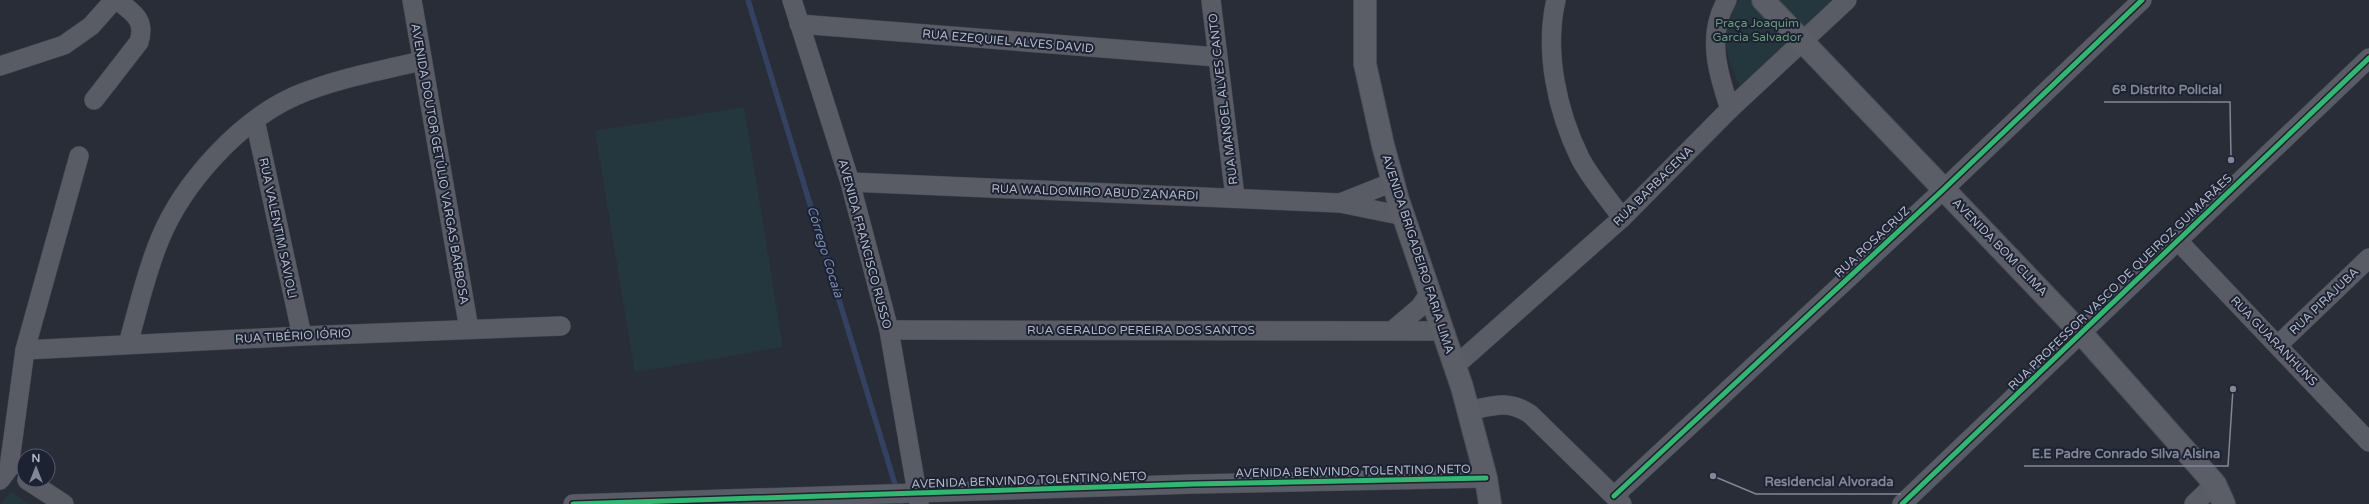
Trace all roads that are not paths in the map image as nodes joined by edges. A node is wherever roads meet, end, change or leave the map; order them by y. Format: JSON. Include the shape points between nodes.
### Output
{"nodes":[{"id":1,"x":114,"y":0,"type":"edge"},
{"id":2,"x":117,"y":0,"type":"edge"},
{"id":3,"x":412,"y":0,"type":"edge"},
{"id":4,"x":792,"y":0,"type":"edge"},
{"id":5,"x":1211,"y":0,"type":"edge"},
{"id":6,"x":1365,"y":0,"type":"edge"},
{"id":7,"x":1556,"y":0,"type":"edge"},
{"id":8,"x":1727,"y":0,"type":"edge"},
{"id":9,"x":1763,"y":0,"type":"edge"},
{"id":10,"x":1847,"y":0,"type":"edge"},
{"id":11,"x":2142,"y":0,"type":"edge"},
{"id":12,"x":799,"y":24,"type":"junction"},
{"id":13,"x":1802,"y":43,"type":"junction"},
{"id":14,"x":1217,"y":58,"type":"junction"},
{"id":15,"x":2369,"y":58,"type":"edge"},
{"id":16,"x":421,"y":61,"type":"junction"},
{"id":17,"x":0,"y":66,"type":"edge"},
{"id":18,"x":94,"y":100,"type":"dead end"},
{"id":19,"x":1730,"y":109,"type":"junction"},
{"id":20,"x":255,"y":120,"type":"junction"},
{"id":21,"x":78,"y":156,"type":"dead end"},
{"id":22,"x":850,"y":182,"type":"junction"},
{"id":23,"x":1393,"y":182,"type":"junction"},
{"id":24,"x":1944,"y":189,"type":"junction"},
{"id":25,"x":1235,"y":198,"type":"junction"},
{"id":26,"x":1340,"y":204,"type":"junction"},
{"id":27,"x":1404,"y":216,"type":"junction"},
{"id":28,"x":1622,"y":218,"type":"junction"},
{"id":29,"x":2178,"y":241,"type":"junction"},
{"id":30,"x":2369,"y":258,"type":"edge"},
{"id":31,"x":1429,"y":294,"type":"junction"},
{"id":32,"x":561,"y":326,"type":"dead end"},
{"id":33,"x":469,"y":329,"type":"junction"},
{"id":34,"x":889,"y":330,"type":"junction"},
{"id":35,"x":1393,"y":330,"type":"junction"},
{"id":36,"x":1441,"y":330,"type":"junction"},
{"id":37,"x":2082,"y":334,"type":"junction"},
{"id":38,"x":302,"y":336,"type":"junction"},
{"id":39,"x":128,"y":344,"type":"junction"},
{"id":40,"x":2278,"y":345,"type":"junction"},
{"id":41,"x":25,"y":350,"type":"junction"},
{"id":42,"x":1454,"y":367,"type":"junction"},
{"id":43,"x":1468,"y":411,"type":"junction"},
{"id":44,"x":2369,"y":442,"type":"edge"},
{"id":45,"x":8,"y":472,"type":"edge"},
{"id":46,"x":1486,"y":478,"type":"junction"},
{"id":47,"x":2215,"y":484,"type":"junction"},
{"id":48,"x":39,"y":488,"type":"edge"},
{"id":49,"x":915,"y":497,"type":"edge"},
{"id":50,"x":881,"y":498,"type":"edge"},
{"id":51,"x":1618,"y":500,"type":"edge"},
{"id":52,"x":64,"y":504,"type":"edge"},
{"id":53,"x":573,"y":504,"type":"edge"},
{"id":54,"x":1490,"y":504,"type":"edge"},
{"id":55,"x":1902,"y":504,"type":"edge"},
{"id":56,"x":2194,"y":504,"type":"edge"},
{"id":57,"x":2224,"y":504,"type":"edge"}],
"edges":[{"from":1,"to":17,"type":"street","via":[[91,26],[64,46]]},
{"from":2,"to":18,"type":"street","via":[[136,16],[141,25],[139,42]]},
{"from":3,"to":16,"type":"street","name":"AVENIDA DOUTOR GETÚLIO VARGAS BARBOSA"},
{"from":4,"to":12,"type":"street","name":"AVENIDA FRANCISCO RUSSO"},
{"from":5,"to":14,"type":"street","name":"RUA MANOEL ALVES CANTO"},
{"from":6,"to":23,"type":"main road","name":"AVENIDA BRIGADEIRO FARIA LIMA","via":[[1365,64]]},
{"from":7,"to":28,"type":"street","via":[[1551,21],[1553,73],[1567,125],[1580,158]]},
{"from":8,"to":19,"type":"street","via":[[1714,47],[1718,74]]},
{"from":9,"to":13,"type":"main road","name":"AVENIDA BOM CLIMA"},
{"from":10,"to":13,"type":"street","name":"RUA BARBACENA"},
{"from":11,"to":24,"type":"street","name":"RUA ROSACRUZ"},
{"from":12,"to":14,"type":"street","name":"RUA EZEQUIEL ALVES DAVID"},
{"from":12,"to":22,"type":"street","name":"AVENIDA FRANCISCO RUSSO"},
{"from":13,"to":19,"type":"street","name":"RUA BARBACENA"},
{"from":13,"to":24,"type":"main road","name":"AVENIDA BOM CLIMA"},
{"from":14,"to":25,"type":"street","name":"RUA MANOEL ALVES CANTO"},
{"from":15,"to":29,"type":"street","name":"RUA PROFESSOR VASCO DE QUEIROZ GUIMARÃES"},
{"from":16,"to":20,"type":"street","via":[[343,80],[294,97]]},
{"from":16,"to":33,"type":"street","name":"AVENIDA DOUTOR GETÚLIO VARGAS BARBOSA"},
{"from":19,"to":28,"type":"street","name":"RUA BARBACENA"},
{"from":20,"to":38,"type":"street","name":"RUA VALENTIM SAVIOLI"},
{"from":20,"to":39,"type":"street","via":[[207,165],[177,205],[160,239]]},
{"from":21,"to":41,"type":"street"},
{"from":22,"to":25,"type":"street","name":"RUA WALDOMIRO ABUD ZANARDI"},
{"from":22,"to":34,"type":"street","name":"AVENIDA FRANCISCO RUSSO"},
{"from":23,"to":26,"type":"street","name":"RUA WALDOMIRO ABUD ZANARDI"},
{"from":23,"to":27,"type":"main road","name":"AVENIDA BRIGADEIRO FARIA LIMA"},
{"from":24,"to":37,"type":"main road","name":"AVENIDA BOM CLIMA"},
{"from":24,"to":51,"type":"street","name":"RUA ROSACRUZ"},
{"from":25,"to":26,"type":"street","name":"RUA WALDOMIRO ABUD ZANARDI"},
{"from":26,"to":27,"type":"street","name":"RUA WALDOMIRO ABUD ZANARDI"},
{"from":27,"to":31,"type":"main road","name":"AVENIDA BRIGADEIRO FARIA LIMA"},
{"from":28,"to":42,"type":"street","name":"RUA BARBACENA"},
{"from":29,"to":37,"type":"street","name":"RUA PROFESSOR VASCO DE QUEIROZ GUIMARÃES"},
{"from":29,"to":40,"type":"street","name":"RUA GUARANHUNS"},
{"from":30,"to":40,"type":"street","name":"RUA PIRAJUBA"},
{"from":31,"to":35,"type":"street","via":[[1420,307]]},
{"from":31,"to":36,"type":"main road","name":"AVENIDA BRIGADEIRO FARIA LIMA"},
{"from":32,"to":33,"type":"street","name":"RUA TIBÉRIO IÓRIO"},
{"from":33,"to":38,"type":"street","name":"RUA TIBÉRIO IÓRIO"},
{"from":34,"to":35,"type":"street","name":"RUA GERALDO PEREIRA DOS SANTOS"},
{"from":34,"to":49,"type":"street","name":"AVENIDA FRANCISCO RUSSO"},
{"from":35,"to":36,"type":"street","name":"RUA GERALDO PEREIRA DOS SANTOS"},
{"from":36,"to":42,"type":"main road","name":"AVENIDA BRIGADEIRO FARIA LIMA"},
{"from":37,"to":47,"type":"main road","name":"AVENIDA BOM CLIMA"},
{"from":37,"to":55,"type":"street","name":"RUA PROFESSOR VASCO DE QUEIROZ GUIMARÃES"},
{"from":38,"to":39,"type":"street","name":"RUA TIBÉRIO IÓRIO"},
{"from":39,"to":41,"type":"street","name":"RUA TIBÉRIO IÓRIO"},
{"from":40,"to":44,"type":"street","name":"RUA GUARANHUNS"},
{"from":41,"to":45,"type":"street"},
{"from":42,"to":43,"type":"main road","name":"AVENIDA BRIGADEIRO FARIA LIMA"},
{"from":43,"to":46,"type":"main road","name":"AVENIDA BRIGADEIRO FARIA LIMA"},
{"from":43,"to":51,"type":"street","via":[[1500,404],[1520,407]]},
{"from":46,"to":49,"type":"street","name":"AVENIDA BENVINDO TOLENTINO NETO","via":[[1185,484]]},
{"from":46,"to":54,"type":"main road","name":"AVENIDA BRIGADEIRO FARIA LIMA"},
{"from":47,"to":56,"type":"street"},
{"from":47,"to":57,"type":"main road","name":"AVENIDA BOM CLIMA"},
{"from":48,"to":52,"type":"street"},
{"from":49,"to":50,"type":"street","name":"AVENIDA BENVINDO TOLENTINO NETO"},
{"from":50,"to":53,"type":"street","name":"AVENIDA BENVINDO TOLENTINO NETO"}]}
